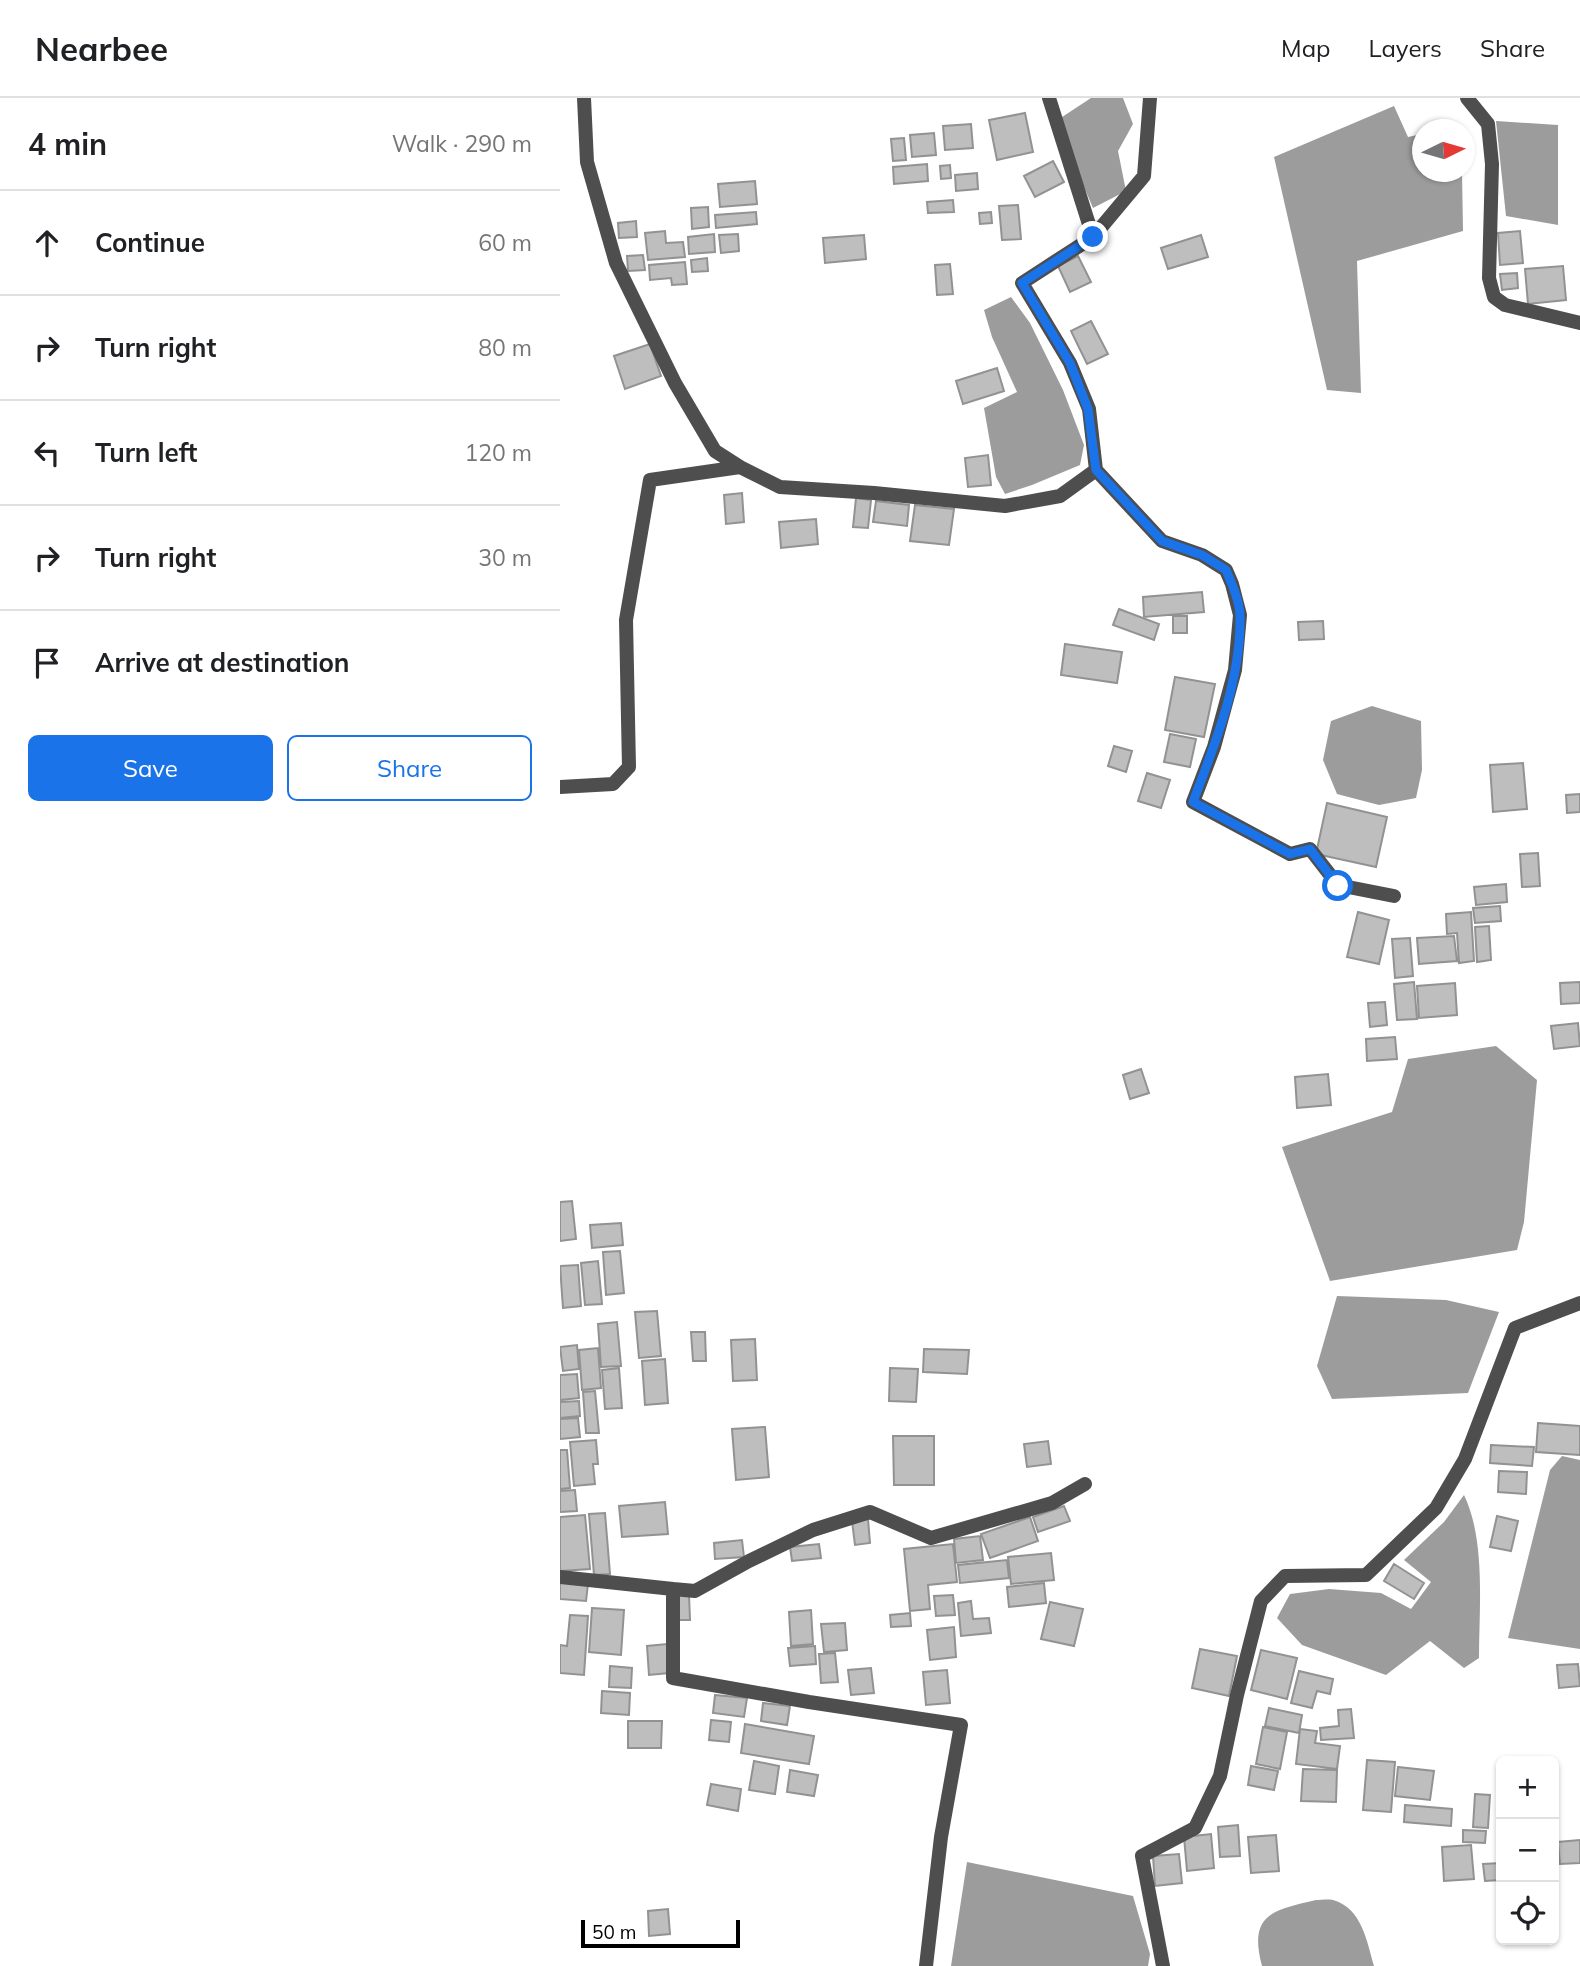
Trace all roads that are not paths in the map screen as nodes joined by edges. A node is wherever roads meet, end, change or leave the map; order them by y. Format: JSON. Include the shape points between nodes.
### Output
{"nodes":[{"id":1,"x":584,"y":98,"type":"edge"},
{"id":2,"x":1049,"y":98,"type":"edge"},
{"id":3,"x":1150,"y":98,"type":"edge"},
{"id":4,"x":1467,"y":98,"type":"edge"},
{"id":5,"x":1093,"y":237,"type":"junction"},
{"id":6,"x":1580,"y":323,"type":"edge"},
{"id":7,"x":740,"y":467,"type":"junction"},
{"id":8,"x":1096,"y":470,"type":"junction"},
{"id":9,"x":560,"y":787,"type":"edge"},
{"id":10,"x":1394,"y":896,"type":"dead end"},
{"id":11,"x":1580,"y":1303,"type":"edge"},
{"id":12,"x":1086,"y":1484,"type":"dead end"},
{"id":13,"x":560,"y":1577,"type":"edge"},
{"id":14,"x":673,"y":1589,"type":"junction"},
{"id":15,"x":926,"y":1966,"type":"edge"},
{"id":16,"x":1163,"y":1966,"type":"edge"}],
"edges":[{"from":1,"to":7,"type":"street","via":[[587,162],[616,263],[675,383],[715,451]]},
{"from":2,"to":5,"type":"street"},
{"from":3,"to":5,"type":"street","via":[[1144,176]]},
{"from":4,"to":6,"type":"street","via":[[1485,118],[1489,131],[1491,291],[1505,305]]},
{"from":5,"to":8,"type":"street","via":[[1022,283],[1070,363],[1088,409]]},
{"from":7,"to":8,"type":"street","via":[[780,487],[1005,506],[1059,496]]},
{"from":7,"to":9,"type":"street","via":[[650,480],[626,620],[629,767],[613,785]]},
{"from":8,"to":10,"type":"street","via":[[1162,541],[1210,560],[1226,570],[1232,583],[1240,615],[1234,670],[1214,747],[1193,802],[1290,854],[1310,849],[1338,886]]},
{"from":11,"to":16,"type":"street","via":[[1515,1328],[1465,1459],[1436,1508],[1366,1576],[1285,1576],[1261,1601],[1220,1776],[1195,1828],[1142,1856]]},
{"from":12,"to":14,"type":"street","via":[[1052,1503],[931,1538],[870,1512],[814,1530],[695,1591]]},
{"from":13,"to":14,"type":"street"},
{"from":14,"to":15,"type":"street","via":[[673,1678],[961,1725],[941,1837]]}]}
